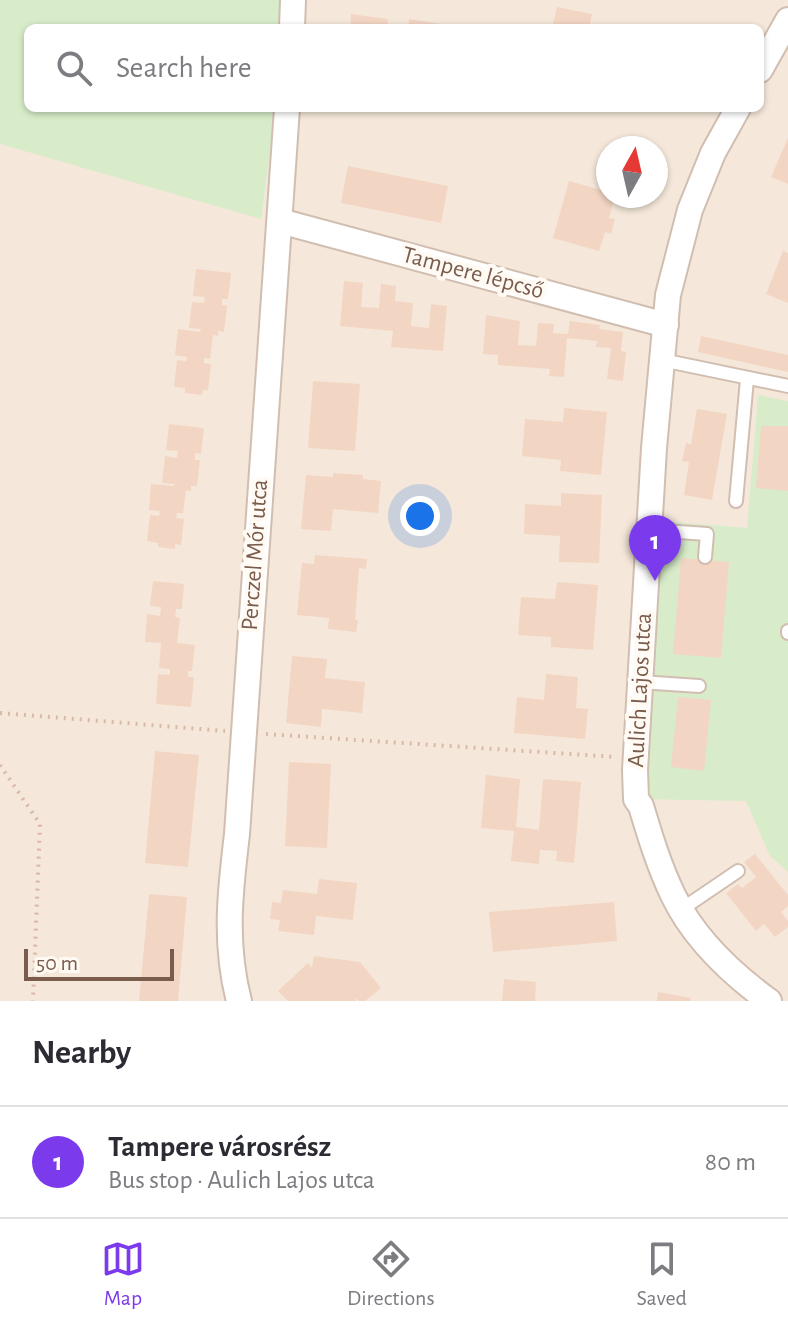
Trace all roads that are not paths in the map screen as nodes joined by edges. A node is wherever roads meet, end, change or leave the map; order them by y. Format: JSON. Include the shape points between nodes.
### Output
{"nodes":[{"id":1,"x":293,"y":0,"type":"edge"},
{"id":2,"x":788,"y":20,"type":"edge"},
{"id":3,"x":292,"y":24,"type":"edge"},
{"id":4,"x":764,"y":63,"type":"edge"},
{"id":5,"x":287,"y":112,"type":"edge"},
{"id":6,"x":736,"y":112,"type":"edge"},
{"id":7,"x":280,"y":221,"type":"junction"},
{"id":8,"x":666,"y":325,"type":"junction"},
{"id":9,"x":662,"y":360,"type":"junction"},
{"id":10,"x":747,"y":379,"type":"junction"},
{"id":11,"x":788,"y":386,"type":"edge"},
{"id":12,"x":736,"y":501,"type":"dead end"},
{"id":13,"x":650,"y":530,"type":"junction"},
{"id":14,"x":705,"y":557,"type":"dead end"},
{"id":15,"x":640,"y":682,"type":"junction"},
{"id":16,"x":699,"y":686,"type":"dead end"},
{"id":17,"x":738,"y":871,"type":"dead end"},
{"id":18,"x":682,"y":909,"type":"junction"},
{"id":19,"x":239,"y":1001,"type":"edge"},
{"id":20,"x":769,"y":1001,"type":"edge"}],
"edges":[{"from":1,"to":3,"type":"street"},
{"from":2,"to":4,"type":"street"},
{"from":5,"to":7,"type":"street","name":"Perczel Mór utca"},
{"from":6,"to":8,"type":"street","name":"Aulich Lajos utca","via":[[690,210],[668,295]]},
{"from":7,"to":8,"type":"street","name":"Tampere lépcső"},
{"from":7,"to":19,"type":"street","name":"Perczel Mór utca","via":[[229,898],[229,947]]},
{"from":8,"to":9,"type":"street","name":"Aulich Lajos utca"},
{"from":9,"to":10,"type":"lane"},
{"from":9,"to":13,"type":"street","name":"Aulich Lajos utca"},
{"from":10,"to":11,"type":"lane"},
{"from":10,"to":12,"type":"lane"},
{"from":13,"to":14,"type":"lane","via":[[707,534]]},
{"from":13,"to":15,"type":"street","name":"Aulich Lajos utca"},
{"from":15,"to":16,"type":"lane"},
{"from":15,"to":18,"type":"street","name":"Aulich Lajos utca","via":[[636,799]]},
{"from":17,"to":18,"type":"lane"},
{"from":18,"to":20,"type":"street","name":"Aulich Lajos utca","via":[[703,940]]}]}
